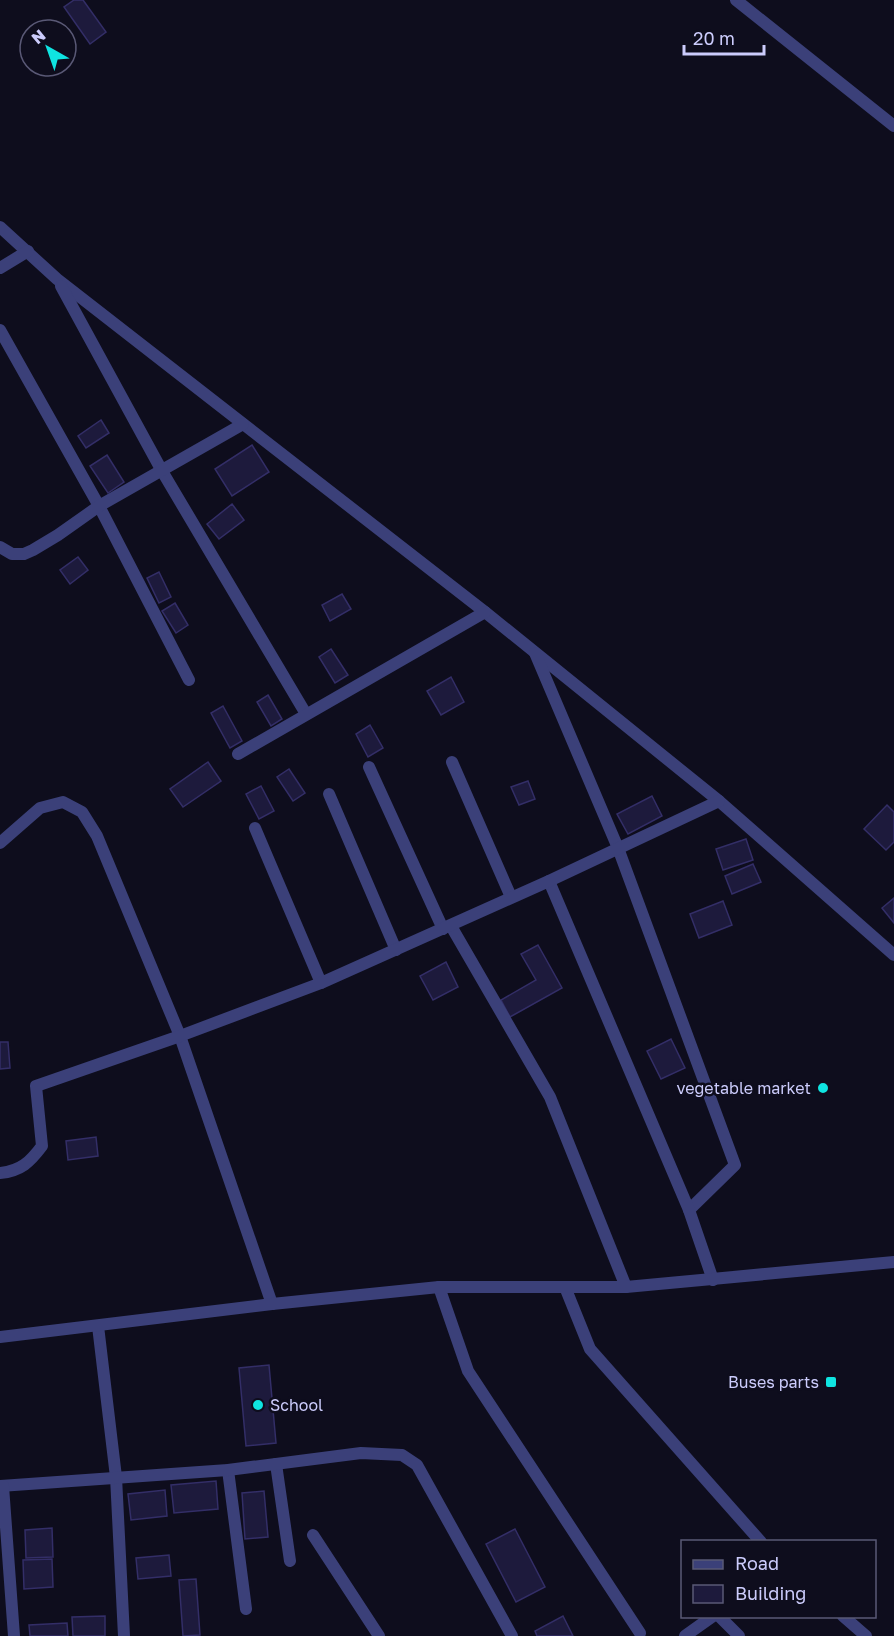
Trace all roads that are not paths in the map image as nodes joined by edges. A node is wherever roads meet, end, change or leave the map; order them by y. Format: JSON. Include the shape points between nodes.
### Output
{"nodes":[{"id":1,"x":736,"y":0,"type":"edge"},
{"id":2,"x":894,"y":126,"type":"edge"},
{"id":3,"x":0,"y":227,"type":"edge"},
{"id":4,"x":28,"y":251,"type":"junction"},
{"id":5,"x":0,"y":268,"type":"edge"},
{"id":6,"x":57,"y":279,"type":"junction"},
{"id":7,"x":0,"y":330,"type":"edge"},
{"id":8,"x":243,"y":424,"type":"junction"},
{"id":9,"x":162,"y":471,"type":"junction"},
{"id":10,"x":99,"y":506,"type":"junction"},
{"id":11,"x":0,"y":547,"type":"edge"},
{"id":12,"x":485,"y":612,"type":"junction"},
{"id":13,"x":534,"y":652,"type":"junction"},
{"id":14,"x":189,"y":680,"type":"dead end"},
{"id":15,"x":306,"y":714,"type":"junction"},
{"id":16,"x":238,"y":754,"type":"dead end"},
{"id":17,"x":453,"y":762,"type":"dead end"},
{"id":18,"x":369,"y":768,"type":"dead end"},
{"id":19,"x":330,"y":794,"type":"dead end"},
{"id":20,"x":719,"y":801,"type":"junction"},
{"id":21,"x":255,"y":828,"type":"dead end"},
{"id":22,"x":0,"y":843,"type":"edge"},
{"id":23,"x":618,"y":848,"type":"junction"},
{"id":24,"x":549,"y":881,"type":"junction"},
{"id":25,"x":511,"y":897,"type":"junction"},
{"id":26,"x":447,"y":928,"type":"junction"},
{"id":27,"x":396,"y":950,"type":"junction"},
{"id":28,"x":894,"y":955,"type":"edge"},
{"id":29,"x":321,"y":983,"type":"junction"},
{"id":30,"x":180,"y":1036,"type":"junction"},
{"id":31,"x":0,"y":1173,"type":"edge"},
{"id":32,"x":688,"y":1210,"type":"junction"},
{"id":33,"x":894,"y":1262,"type":"edge"},
{"id":34,"x":712,"y":1280,"type":"junction"},
{"id":35,"x":439,"y":1287,"type":"junction"},
{"id":36,"x":565,"y":1287,"type":"junction"},
{"id":37,"x":626,"y":1287,"type":"junction"},
{"id":38,"x":272,"y":1304,"type":"junction"},
{"id":39,"x":98,"y":1326,"type":"junction"},
{"id":40,"x":0,"y":1337,"type":"edge"},
{"id":41,"x":276,"y":1464,"type":"junction"},
{"id":42,"x":228,"y":1470,"type":"junction"},
{"id":43,"x":116,"y":1477,"type":"junction"},
{"id":44,"x":2,"y":1486,"type":"edge"},
{"id":45,"x":313,"y":1535,"type":"dead end"},
{"id":46,"x":759,"y":1540,"type":"edge"},
{"id":47,"x":290,"y":1561,"type":"dead end"},
{"id":48,"x":246,"y":1609,"type":"dead end"},
{"id":49,"x":712,"y":1618,"type":"edge"},
{"id":50,"x":720,"y":1618,"type":"edge"},
{"id":51,"x":844,"y":1618,"type":"edge"},
{"id":52,"x":640,"y":1633,"type":"dead end"},
{"id":53,"x":14,"y":1636,"type":"edge"},
{"id":54,"x":124,"y":1636,"type":"edge"},
{"id":55,"x":379,"y":1636,"type":"edge"},
{"id":56,"x":512,"y":1636,"type":"edge"},
{"id":57,"x":685,"y":1636,"type":"edge"},
{"id":58,"x":739,"y":1636,"type":"edge"},
{"id":59,"x":866,"y":1636,"type":"edge"}],
"edges":[{"from":1,"to":2,"type":"street"},
{"from":3,"to":4,"type":"street"},
{"from":4,"to":5,"type":"street"},
{"from":4,"to":6,"type":"street"},
{"from":6,"to":8,"type":"street"},
{"from":6,"to":9,"type":"street"},
{"from":7,"to":10,"type":"street"},
{"from":8,"to":9,"type":"street"},
{"from":8,"to":12,"type":"street"},
{"from":9,"to":10,"type":"street"},
{"from":9,"to":15,"type":"street"},
{"from":10,"to":11,"type":"street","via":[[24,554],[12,554]]},
{"from":10,"to":14,"type":"street"},
{"from":12,"to":13,"type":"street"},
{"from":12,"to":15,"type":"street"},
{"from":13,"to":20,"type":"street"},
{"from":13,"to":23,"type":"street"},
{"from":15,"to":16,"type":"street"},
{"from":17,"to":25,"type":"street"},
{"from":18,"to":26,"type":"street"},
{"from":19,"to":27,"type":"street"},
{"from":20,"to":23,"type":"street"},
{"from":20,"to":28,"type":"street"},
{"from":21,"to":29,"type":"street"},
{"from":22,"to":30,"type":"street","via":[[40,808],[63,802],[82,813],[97,836]]},
{"from":23,"to":24,"type":"street"},
{"from":23,"to":32,"type":"street","via":[[735,1165]]},
{"from":24,"to":25,"type":"street"},
{"from":24,"to":32,"type":"street"},
{"from":25,"to":26,"type":"street"},
{"from":26,"to":27,"type":"street"},
{"from":26,"to":37,"type":"street","via":[[550,1097]]},
{"from":27,"to":29,"type":"street"},
{"from":29,"to":30,"type":"street"},
{"from":30,"to":31,"type":"street","via":[[36,1086],[42,1146],[30,1162]]},
{"from":30,"to":38,"type":"street"},
{"from":32,"to":34,"type":"street"},
{"from":33,"to":34,"type":"street"},
{"from":34,"to":37,"type":"street"},
{"from":35,"to":36,"type":"street"},
{"from":35,"to":38,"type":"street"},
{"from":35,"to":52,"type":"street","via":[[468,1371]]},
{"from":36,"to":37,"type":"street"},
{"from":36,"to":46,"type":"street","via":[[590,1349]]},
{"from":38,"to":39,"type":"street"},
{"from":39,"to":40,"type":"street"},
{"from":39,"to":43,"type":"street"},
{"from":41,"to":42,"type":"street"},
{"from":41,"to":47,"type":"street"},
{"from":41,"to":56,"type":"street","via":[[361,1453],[402,1455],[417,1465]]},
{"from":42,"to":43,"type":"street"},
{"from":42,"to":48,"type":"street"},
{"from":43,"to":44,"type":"street"},
{"from":43,"to":54,"type":"street"},
{"from":44,"to":53,"type":"street"},
{"from":45,"to":55,"type":"street"},
{"from":49,"to":57,"type":"street"},
{"from":50,"to":58,"type":"street"},
{"from":51,"to":59,"type":"street"}]}
